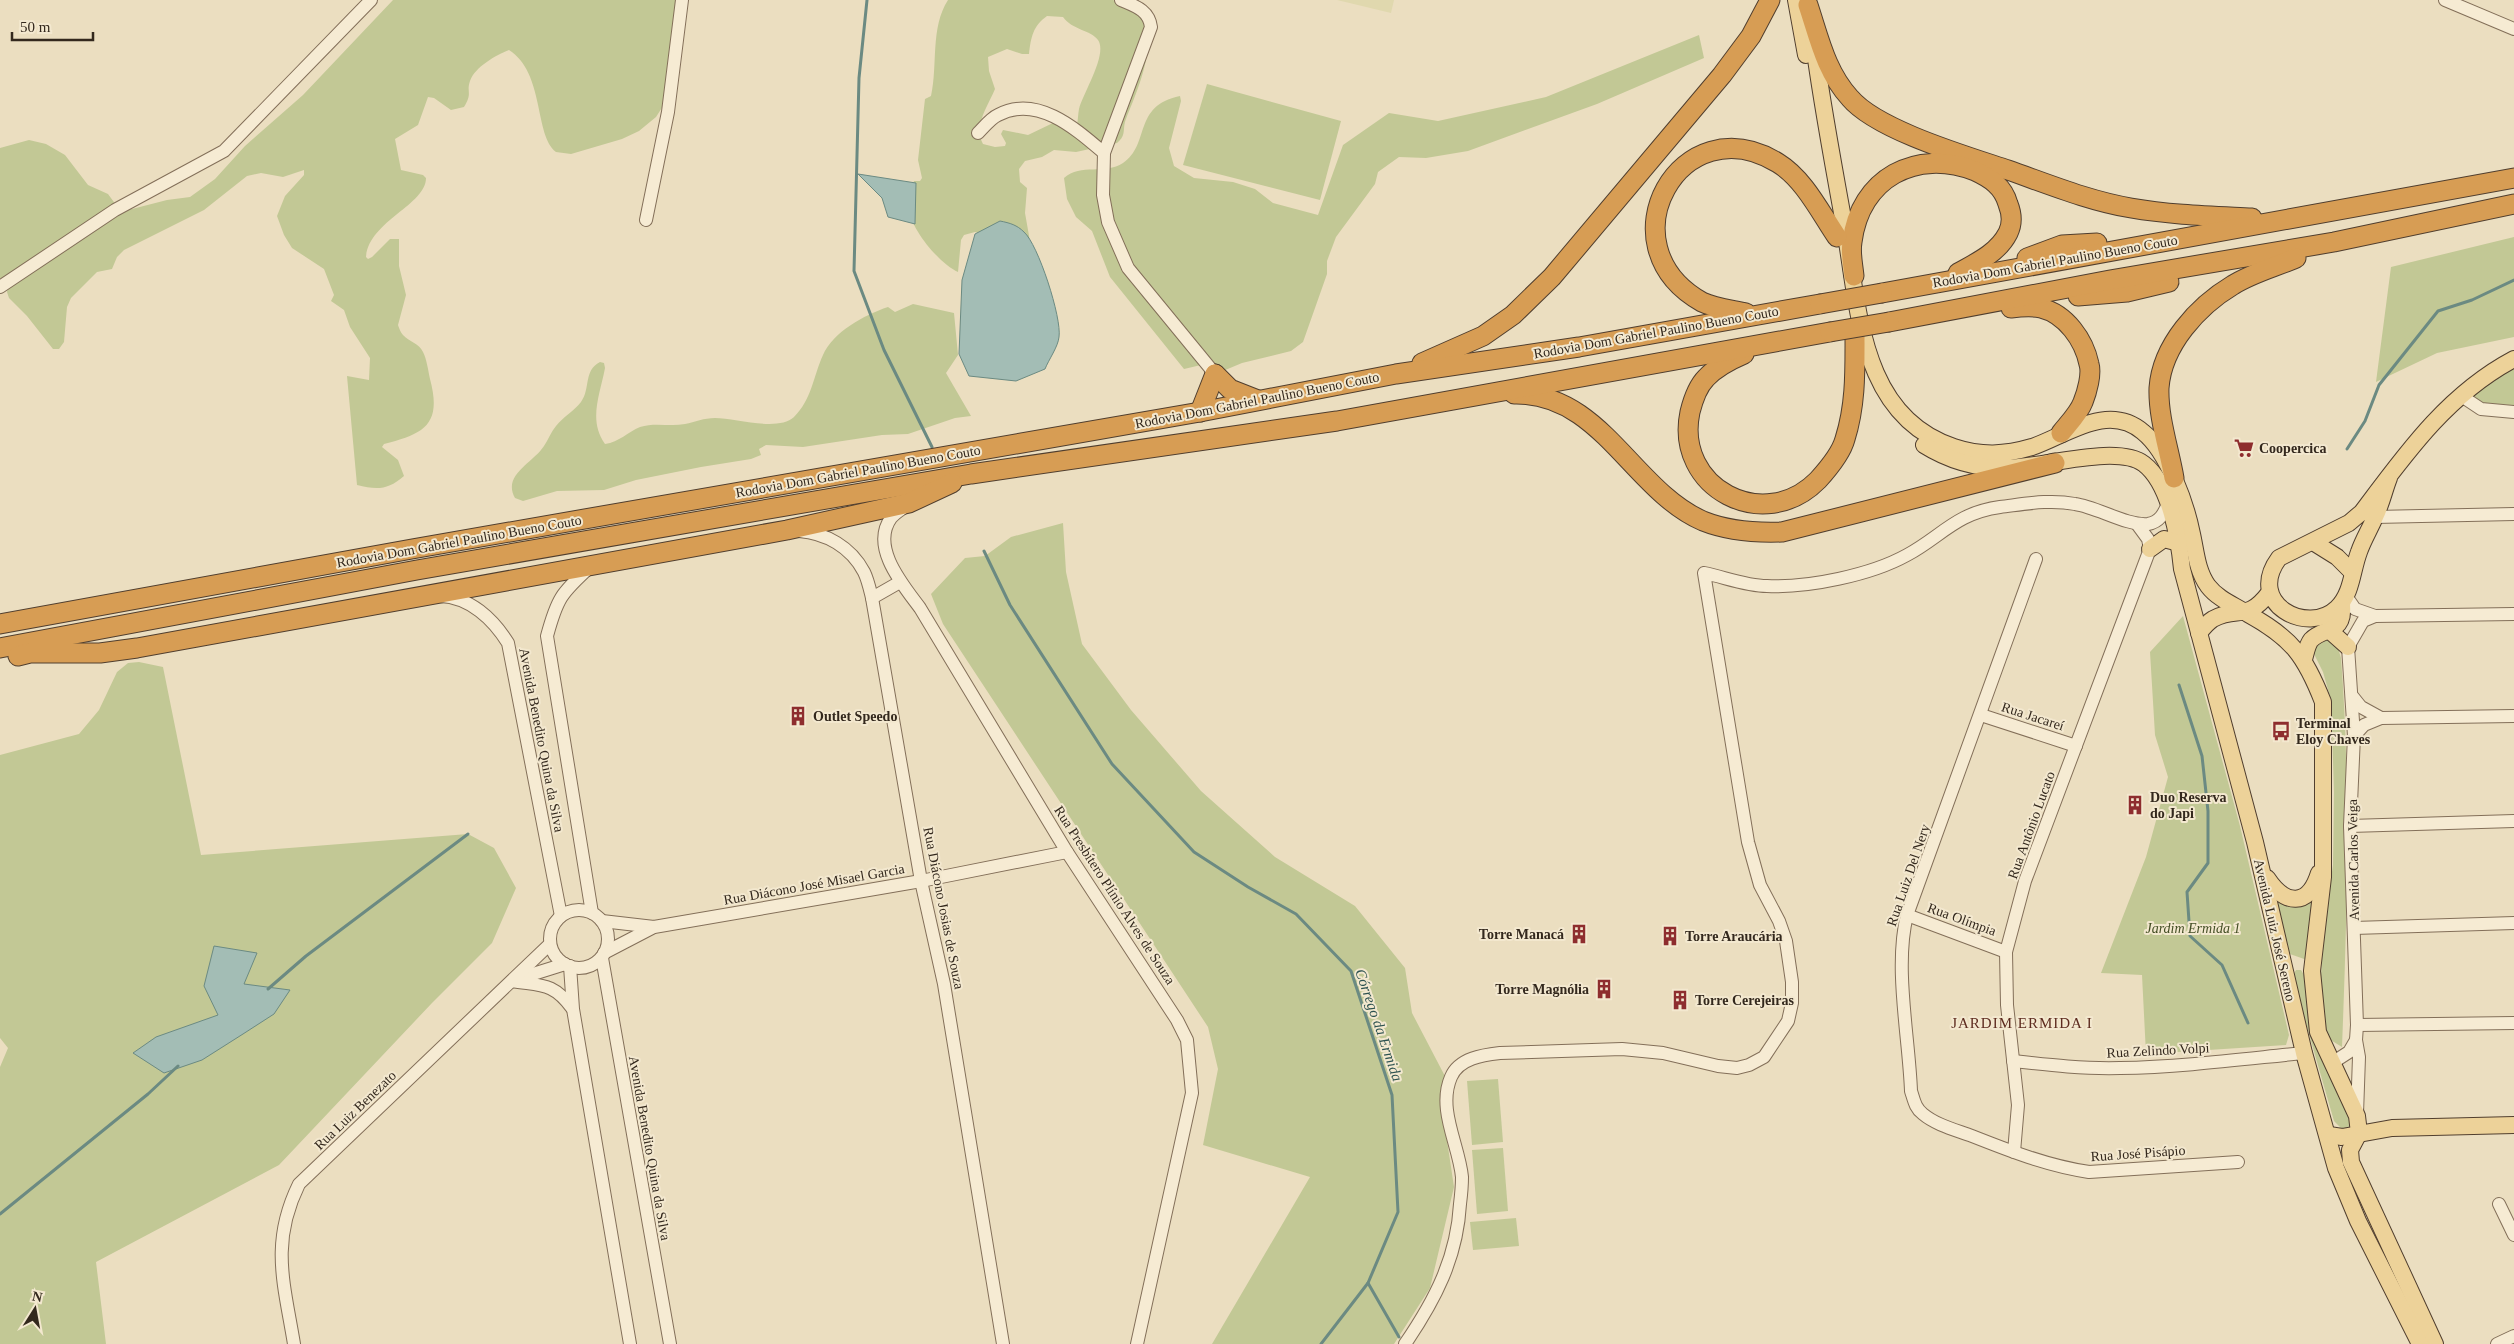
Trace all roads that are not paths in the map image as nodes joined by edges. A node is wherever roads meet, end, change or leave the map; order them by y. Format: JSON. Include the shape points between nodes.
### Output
{"nodes":[{"id":1,"x":372,"y":0,"type":"edge"},
{"id":2,"x":682,"y":0,"type":"edge"},
{"id":3,"x":1121,"y":0,"type":"edge"},
{"id":4,"x":1770,"y":0,"type":"edge"},
{"id":5,"x":2445,"y":0,"type":"edge"},
{"id":6,"x":1804,"y":2,"type":"edge"},
{"id":7,"x":2514,"y":28,"type":"edge"},
{"id":8,"x":978,"y":133,"type":"dead end"},
{"id":9,"x":1104,"y":153,"type":"junction"},
{"id":10,"x":2514,"y":178,"type":"edge"},
{"id":11,"x":2514,"y":204,"type":"edge"},
{"id":12,"x":646,"y":220,"type":"dead end"},
{"id":13,"x":2281,"y":220,"type":"junction"},
{"id":14,"x":1837,"y":237,"type":"junction"},
{"id":15,"x":2334,"y":242,"type":"junction"},
{"id":16,"x":1854,"y":276,"type":"junction"},
{"id":17,"x":1943,"y":281,"type":"junction"},
{"id":18,"x":0,"y":287,"type":"edge"},
{"id":19,"x":1949,"y":310,"type":"junction"},
{"id":20,"x":1755,"y":315,"type":"junction"},
{"id":21,"x":1855,"y":334,"type":"junction"},
{"id":22,"x":1765,"y":344,"type":"junction"},
{"id":23,"x":2514,"y":359,"type":"edge"},
{"id":24,"x":1215,"y":374,"type":"junction"},
{"id":25,"x":1396,"y":374,"type":"junction"},
{"id":26,"x":1475,"y":395,"type":"junction"},
{"id":27,"x":2460,"y":395,"type":"junction"},
{"id":28,"x":1260,"y":400,"type":"junction"},
{"id":29,"x":1200,"y":412,"type":"junction"},
{"id":30,"x":2514,"y":412,"type":"edge"},
{"id":31,"x":2061,"y":433,"type":"junction"},
{"id":32,"x":2055,"y":464,"type":"junction"},
{"id":33,"x":971,"y":474,"type":"junction"},
{"id":34,"x":2174,"y":478,"type":"junction"},
{"id":35,"x":2389,"y":478,"type":"junction"},
{"id":36,"x":909,"y":503,"type":"junction"},
{"id":37,"x":2168,"y":504,"type":"junction"},
{"id":38,"x":2514,"y":514,"type":"edge"},
{"id":39,"x":2375,"y":517,"type":"junction"},
{"id":40,"x":2137,"y":524,"type":"junction"},
{"id":41,"x":787,"y":530,"type":"junction"},
{"id":42,"x":2313,"y":542,"type":"junction"},
{"id":43,"x":2180,"y":543,"type":"junction"},
{"id":44,"x":2150,"y":549,"type":"junction"},
{"id":45,"x":2036,"y":560,"type":"dead end"},
{"id":46,"x":590,"y":568,"type":"junction"},
{"id":47,"x":2352,"y":572,"type":"junction"},
{"id":48,"x":900,"y":582,"type":"junction"},
{"id":49,"x":2269,"y":593,"type":"junction"},
{"id":50,"x":422,"y":596,"type":"junction"},
{"id":51,"x":872,"y":598,"type":"junction"},
{"id":52,"x":2344,"y":600,"type":"junction"},
{"id":53,"x":2247,"y":613,"type":"junction"},
{"id":54,"x":2514,"y":614,"type":"edge"},
{"id":55,"x":2375,"y":616,"type":"junction"},
{"id":56,"x":0,"y":624,"type":"edge"},
{"id":57,"x":2330,"y":631,"type":"junction"},
{"id":58,"x":2199,"y":633,"type":"junction"},
{"id":59,"x":2348,"y":647,"type":"junction"},
{"id":60,"x":0,"y":648,"type":"edge"},
{"id":61,"x":2304,"y":659,"type":"junction"},
{"id":62,"x":0,"y":660,"type":"edge"},
{"id":63,"x":2353,"y":697,"type":"junction"},
{"id":64,"x":1981,"y":715,"type":"junction"},
{"id":65,"x":2514,"y":716,"type":"edge"},
{"id":66,"x":2381,"y":718,"type":"junction"},
{"id":67,"x":2354,"y":736,"type":"junction"},
{"id":68,"x":2076,"y":746,"type":"junction"},
{"id":69,"x":2514,"y":821,"type":"edge"},
{"id":70,"x":2350,"y":826,"type":"junction"},
{"id":71,"x":1067,"y":852,"type":"junction"},
{"id":72,"x":2323,"y":854,"type":"junction"},
{"id":73,"x":2260,"y":865,"type":"junction"},
{"id":74,"x":921,"y":881,"type":"junction"},
{"id":75,"x":1907,"y":915,"type":"junction"},
{"id":76,"x":561,"y":916,"type":"junction"},
{"id":77,"x":597,"y":917,"type":"junction"},
{"id":78,"x":2514,"y":923,"type":"edge"},
{"id":79,"x":654,"y":927,"type":"junction"},
{"id":80,"x":2354,"y":928,"type":"junction"},
{"id":81,"x":550,"y":944,"type":"junction"},
{"id":82,"x":2006,"y":952,"type":"junction"},
{"id":83,"x":603,"y":955,"type":"junction"},
{"id":84,"x":567,"y":965,"type":"junction"},
{"id":85,"x":2285,"y":970,"type":"junction"},
{"id":86,"x":2312,"y":971,"type":"junction"},
{"id":87,"x":512,"y":981,"type":"junction"},
{"id":88,"x":573,"y":1009,"type":"junction"},
{"id":89,"x":2514,"y":1023,"type":"edge"},
{"id":90,"x":2357,"y":1025,"type":"junction"},
{"id":91,"x":2356,"y":1040,"type":"junction"},
{"id":92,"x":2304,"y":1052,"type":"junction"},
{"id":93,"x":2013,"y":1061,"type":"junction"},
{"id":94,"x":2332,"y":1063,"type":"junction"},
{"id":95,"x":2357,"y":1116,"type":"junction"},
{"id":96,"x":2514,"y":1125,"type":"edge"},
{"id":97,"x":2392,"y":1128,"type":"junction"},
{"id":98,"x":2359,"y":1133,"type":"junction"},
{"id":99,"x":2329,"y":1135,"type":"junction"},
{"id":100,"x":2014,"y":1152,"type":"junction"},
{"id":101,"x":2238,"y":1162,"type":"dead end"},
{"id":102,"x":2499,"y":1204,"type":"dead end"},
{"id":103,"x":2374,"y":1214,"type":"junction"},
{"id":104,"x":2358,"y":1221,"type":"junction"},
{"id":105,"x":2514,"y":1235,"type":"edge"},
{"id":106,"x":2514,"y":1336,"type":"edge"},
{"id":107,"x":294,"y":1344,"type":"edge"},
{"id":108,"x":630,"y":1344,"type":"edge"},
{"id":109,"x":670,"y":1344,"type":"edge"},
{"id":110,"x":1003,"y":1344,"type":"edge"},
{"id":111,"x":1137,"y":1344,"type":"edge"},
{"id":112,"x":1405,"y":1344,"type":"edge"},
{"id":113,"x":2420,"y":1344,"type":"edge"},
{"id":114,"x":2435,"y":1344,"type":"edge"},
{"id":115,"x":2498,"y":1344,"type":"edge"}],
"edges":[{"from":1,"to":18,"type":"street","via":[[224,151],[114,210]]},
{"from":2,"to":12,"type":"street","via":[[668,112]]},
{"from":3,"to":9,"type":"street","via":[[1142,9],[1151,27]]},
{"from":4,"to":25,"type":"highway","via":[[1751,36],[1722,75],[1552,277],[1513,315],[1483,336]]},
{"from":5,"to":7,"type":"street"},
{"from":6,"to":13,"type":"highway","via":[[1833,76],[1850,100],[1875,118],[1942,147],[2066,190],[2130,208]]},
{"from":6,"to":14,"type":"main road","name":"Avenida Luiz José Sereno"},
{"from":6,"to":16,"type":"main road","name":"Avenida Luiz José Sereno"},
{"from":8,"to":9,"type":"street","via":[[996,116],[1010,109],[1042,111],[1072,126]]},
{"from":9,"to":24,"type":"street","via":[[1102,178],[1108,222],[1128,268]]},
{"from":10,"to":13,"type":"highway","name":"Rodovia Dom Gabriel Paulino Bueno Couto"},
{"from":11,"to":15,"type":"highway","name":"Rodovia Dom Gabriel Paulino Bueno Couto"},
{"from":13,"to":17,"type":"highway","name":"Rodovia Dom Gabriel Paulino Bueno Couto"},
{"from":14,"to":20,"type":"highway","via":[[1801,184],[1778,163],[1749,152],[1720,150],[1696,158],[1681,168],[1669,182],[1657,210],[1655,232],[1660,256],[1684,289],[1704,302]]},
{"from":14,"to":21,"type":"main road","name":"Avenida Luiz José Sereno"},
{"from":15,"to":19,"type":"highway","name":"Rodovia Dom Gabriel Paulino Bueno Couto"},
{"from":15,"to":34,"type":"highway","via":[[2233,285],[2208,302],[2173,345],[2162,370],[2159,403]]},
{"from":16,"to":17,"type":"highway","via":[[1851,243],[1858,214],[1869,194],[1894,175],[1921,163],[1946,163],[1987,175],[2007,198],[2012,217],[2008,234],[1986,258]]},
{"from":16,"to":31,"type":"main road","name":"Avenida Luiz José Sereno","via":[[1858,312],[1877,378],[1896,408],[1928,436],[1967,452],[1992,454],[2021,450]]},
{"from":17,"to":20,"type":"highway","name":"Rodovia Dom Gabriel Paulino Bueno Couto","bridge":true},
{"from":19,"to":22,"type":"highway","name":"Rodovia Dom Gabriel Paulino Bueno Couto","bridge":true},
{"from":19,"to":31,"type":"highway","via":[[2040,308],[2066,322],[2082,344],[2090,366],[2083,404]]},
{"from":20,"to":25,"type":"highway","name":"Rodovia Dom Gabriel Paulino Bueno Couto","via":[[1578,347]]},
{"from":21,"to":22,"type":"highway","via":[[1853,409],[1845,441],[1827,470],[1809,489],[1789,499],[1749,504],[1724,494],[1702,472],[1692,453],[1688,423],[1693,400],[1704,380],[1724,363]]},
{"from":21,"to":32,"type":"main road","name":"Avenida Luiz José Sereno","via":[[1879,394],[1918,442],[1950,459],[1978,466],[2004,468]]},
{"from":22,"to":26,"type":"highway","name":"Rodovia Dom Gabriel Paulino Bueno Couto"},
{"from":23,"to":27,"type":"main road","via":[[2492,370]]},
{"from":24,"to":28,"type":"highway","via":[[1230,389]]},
{"from":24,"to":29,"type":"highway"},
{"from":25,"to":28,"type":"highway","name":"Rodovia Dom Gabriel Paulino Bueno Couto"},
{"from":26,"to":32,"type":"highway","via":[[1524,394],[1551,400],[1582,416],[1614,442],[1674,503],[1701,520],[1744,531],[1782,532]]},
{"from":26,"to":33,"type":"highway","name":"Rodovia Dom Gabriel Paulino Bueno Couto","via":[[1337,421]]},
{"from":27,"to":30,"type":"street","via":[[2481,409]]},
{"from":27,"to":35,"type":"main road","via":[[2435,419]]},
{"from":28,"to":29,"type":"highway","name":"Rodovia Dom Gabriel Paulino Bueno Couto"},
{"from":29,"to":56,"type":"highway","name":"Rodovia Dom Gabriel Paulino Bueno Couto","via":[[412,548]]},
{"from":31,"to":34,"type":"main road","name":"Avenida Luiz José Sereno","via":[[2097,421],[2118,420],[2131,424],[2144,432]]},
{"from":32,"to":37,"type":"main road","name":"Avenida Luiz José Sereno","via":[[2094,456],[2132,458],[2156,476]]},
{"from":33,"to":36,"type":"highway"},
{"from":33,"to":60,"type":"highway","name":"Rodovia Dom Gabriel Paulino Bueno Couto","via":[[426,568]]},
{"from":34,"to":53,"type":"main road","name":"Avenida Luiz José Sereno","via":[[2188,514],[2201,576],[2213,592]]},
{"from":35,"to":39,"type":"main road"},
{"from":35,"to":42,"type":"main road","via":[[2362,512]]},
{"from":36,"to":41,"type":"highway"},
{"from":36,"to":48,"type":"street","name":"Rua Presbítero Plínio Alves de Souza","via":[[892,517],[883,544]]},
{"from":37,"to":40,"type":"street","via":[[2157,521]]},
{"from":37,"to":43,"type":"main road","name":"Avenida Luiz José Sereno"},
{"from":38,"to":39,"type":"street"},
{"from":39,"to":47,"type":"main road"},
{"from":40,"to":44,"type":"street","via":[[2148,539]]},
{"from":40,"to":112,"type":"street","via":[[2076,504],[2038,502],[1974,512],[1885,566],[1808,585],[1765,586],[1704,573],[1748,842],[1760,885],[1780,921],[1786,941],[1792,982],[1788,1020],[1764,1057],[1737,1068],[1622,1048],[1500,1053],[1462,1063],[1450,1079],[1446,1103],[1462,1178],[1456,1244],[1435,1298]]},
{"from":41,"to":46,"type":"highway"},
{"from":41,"to":51,"type":"street","name":"Rua Diácono Josias de Souza","via":[[813,532],[833,540],[849,552],[864,572]]},
{"from":42,"to":47,"type":"main road","via":[[2338,557]]},
{"from":42,"to":49,"type":"main road","via":[[2290,550],[2279,558],[2271,568]]},
{"from":43,"to":44,"type":"main road","via":[[2164,539]]},
{"from":43,"to":58,"type":"main road","name":"Avenida Luiz José Sereno","via":[[2182,569]]},
{"from":44,"to":68,"type":"street","name":"Rua Antônio Lucato"},
{"from":45,"to":64,"type":"street","name":"Rua Luiz Del Nery"},
{"from":46,"to":50,"type":"highway"},
{"from":46,"to":77,"type":"street","name":"Avenida Benedito Quina da Silva","via":[[572,584],[556,606],[547,636]]},
{"from":47,"to":52,"type":"main road"},
{"from":48,"to":51,"type":"street"},
{"from":48,"to":71,"type":"street","name":"Rua Presbítero Plínio Alves de Souza","via":[[920,608]]},
{"from":49,"to":52,"type":"main road","via":[[2281,609],[2306,618],[2322,617]]},
{"from":49,"to":53,"type":"main road","via":[[2260,605]]},
{"from":50,"to":62,"type":"highway","via":[[137,648],[100,653],[30,653]]},
{"from":50,"to":76,"type":"street","name":"Avenida Benedito Quina da Silva","via":[[449,597],[471,605],[498,627],[508,643]]},
{"from":51,"to":74,"type":"street","name":"Rua Diácono Josias de Souza"},
{"from":52,"to":55,"type":"street","via":[[2355,609]]},
{"from":52,"to":57,"type":"main road","via":[[2342,616]]},
{"from":53,"to":58,"type":"main road","via":[[2212,619]]},
{"from":53,"to":61,"type":"main road","name":"Avenida Luiz José Sereno","via":[[2278,631]]},
{"from":54,"to":55,"type":"street"},
{"from":55,"to":59,"type":"street","via":[[2363,620]]},
{"from":57,"to":59,"type":"main road"},
{"from":57,"to":61,"type":"main road","via":[[2315,636]]},
{"from":58,"to":73,"type":"main road","name":"Avenida Luiz José Sereno"},
{"from":59,"to":63,"type":"street","name":"Avenida Carlos Veiga"},
{"from":61,"to":72,"type":"main road","name":"Avenida Luiz José Sereno","via":[[2323,702]]},
{"from":63,"to":66,"type":"street","via":[[2361,707]]},
{"from":63,"to":67,"type":"street","name":"Avenida Carlos Veiga"},
{"from":64,"to":68,"type":"street","name":"Rua Jacareí"},
{"from":64,"to":75,"type":"street","name":"Rua Luiz Del Nery"},
{"from":65,"to":66,"type":"street"},
{"from":66,"to":67,"type":"street","via":[[2364,725]]},
{"from":67,"to":70,"type":"street","name":"Avenida Carlos Veiga"},
{"from":68,"to":82,"type":"street","name":"Rua Antônio Lucato","via":[[2025,881]]},
{"from":69,"to":70,"type":"street"},
{"from":70,"to":80,"type":"street","name":"Avenida Carlos Veiga"},
{"from":71,"to":74,"type":"street","name":"Rua Diácono José Misael Garcia"},
{"from":71,"to":111,"type":"street","name":"Rua Presbítero Plínio Alves de Souza","via":[[1177,1020],[1187,1040],[1191,1062],[1192,1093]]},
{"from":72,"to":73,"type":"main road","via":[[2316,884],[2298,899],[2288,899],[2277,893]]},
{"from":72,"to":86,"type":"main road","name":"Avenida Luiz José Sereno"},
{"from":73,"to":85,"type":"main road","name":"Avenida Luiz José Sereno"},
{"from":74,"to":79,"type":"street","name":"Rua Diácono José Misael Garcia"},
{"from":74,"to":110,"type":"street","name":"Rua Diácono Josias de Souza","via":[[944,984]]},
{"from":75,"to":82,"type":"street","name":"Rua Olímpia"},
{"from":75,"to":100,"type":"street","name":"Rua Luiz Del Nery","via":[[1902,936],[1903,984],[1911,1091],[1915,1105],[1930,1119]]},
{"from":76,"to":77,"type":"street","via":[[573,910],[583,910]]},
{"from":76,"to":81,"type":"street","via":[[551,930]]},
{"from":77,"to":79,"type":"street"},
{"from":77,"to":83,"type":"street","via":[[608,939]]},
{"from":78,"to":80,"type":"street"},
{"from":79,"to":83,"type":"street"},
{"from":80,"to":90,"type":"street","name":"Avenida Carlos Veiga"},
{"from":81,"to":84,"type":"street","via":[[557,958]]},
{"from":81,"to":87,"type":"street","name":"Rua Luiz Benezato"},
{"from":82,"to":93,"type":"street","name":"Rua Antônio Lucato"},
{"from":83,"to":84,"type":"street","via":[[584,968]]},
{"from":83,"to":109,"type":"street","name":"Avenida Benedito Quina da Silva"},
{"from":84,"to":87,"type":"street"},
{"from":84,"to":88,"type":"street"},
{"from":85,"to":86,"type":"main road","via":[[2302,962]]},
{"from":85,"to":92,"type":"main road","name":"Avenida Luiz José Sereno"},
{"from":86,"to":94,"type":"main road","name":"Avenida Luiz José Sereno","via":[[2318,1032]]},
{"from":87,"to":88,"type":"street","via":[[554,989]]},
{"from":87,"to":107,"type":"street","name":"Rua Luiz Benezato","via":[[299,1184],[282,1226],[281,1266]]},
{"from":88,"to":108,"type":"street"},
{"from":89,"to":90,"type":"street"},
{"from":90,"to":91,"type":"street","name":"Avenida Carlos Veiga"},
{"from":91,"to":94,"type":"street","via":[[2349,1052]]},
{"from":91,"to":95,"type":"street","name":"Avenida Carlos Veiga","via":[[2359,1057]]},
{"from":92,"to":93,"type":"street","name":"Rua Zelindo Volpi","via":[[2121,1068]]},
{"from":92,"to":99,"type":"main road","name":"Avenida Luiz José Sereno"},
{"from":93,"to":100,"type":"street","name":"Rua Antônio Lucato","via":[[2018,1105]]},
{"from":94,"to":95,"type":"main road","name":"Avenida Luiz José Sereno"},
{"from":95,"to":97,"type":"main road"},
{"from":95,"to":98,"type":"main road","name":"Avenida Luiz José Sereno"},
{"from":96,"to":97,"type":"main road"},
{"from":97,"to":98,"type":"main road"},
{"from":98,"to":99,"type":"main road","via":[[2342,1137]]},
{"from":98,"to":103,"type":"main road","name":"Avenida Luiz José Sereno","via":[[2350,1150],[2351,1162]]},
{"from":99,"to":104,"type":"main road","name":"Avenida Luiz José Sereno","via":[[2336,1168]]},
{"from":100,"to":101,"type":"street","name":"Rua José Pisápio","via":[[2051,1165],[2089,1172]]},
{"from":102,"to":105,"type":"street"},
{"from":103,"to":104,"type":"main road"},
{"from":103,"to":114,"type":"main road","name":"Avenida Luiz José Sereno"},
{"from":104,"to":113,"type":"main road","name":"Avenida Luiz José Sereno"},
{"from":106,"to":115,"type":"street"}]}
